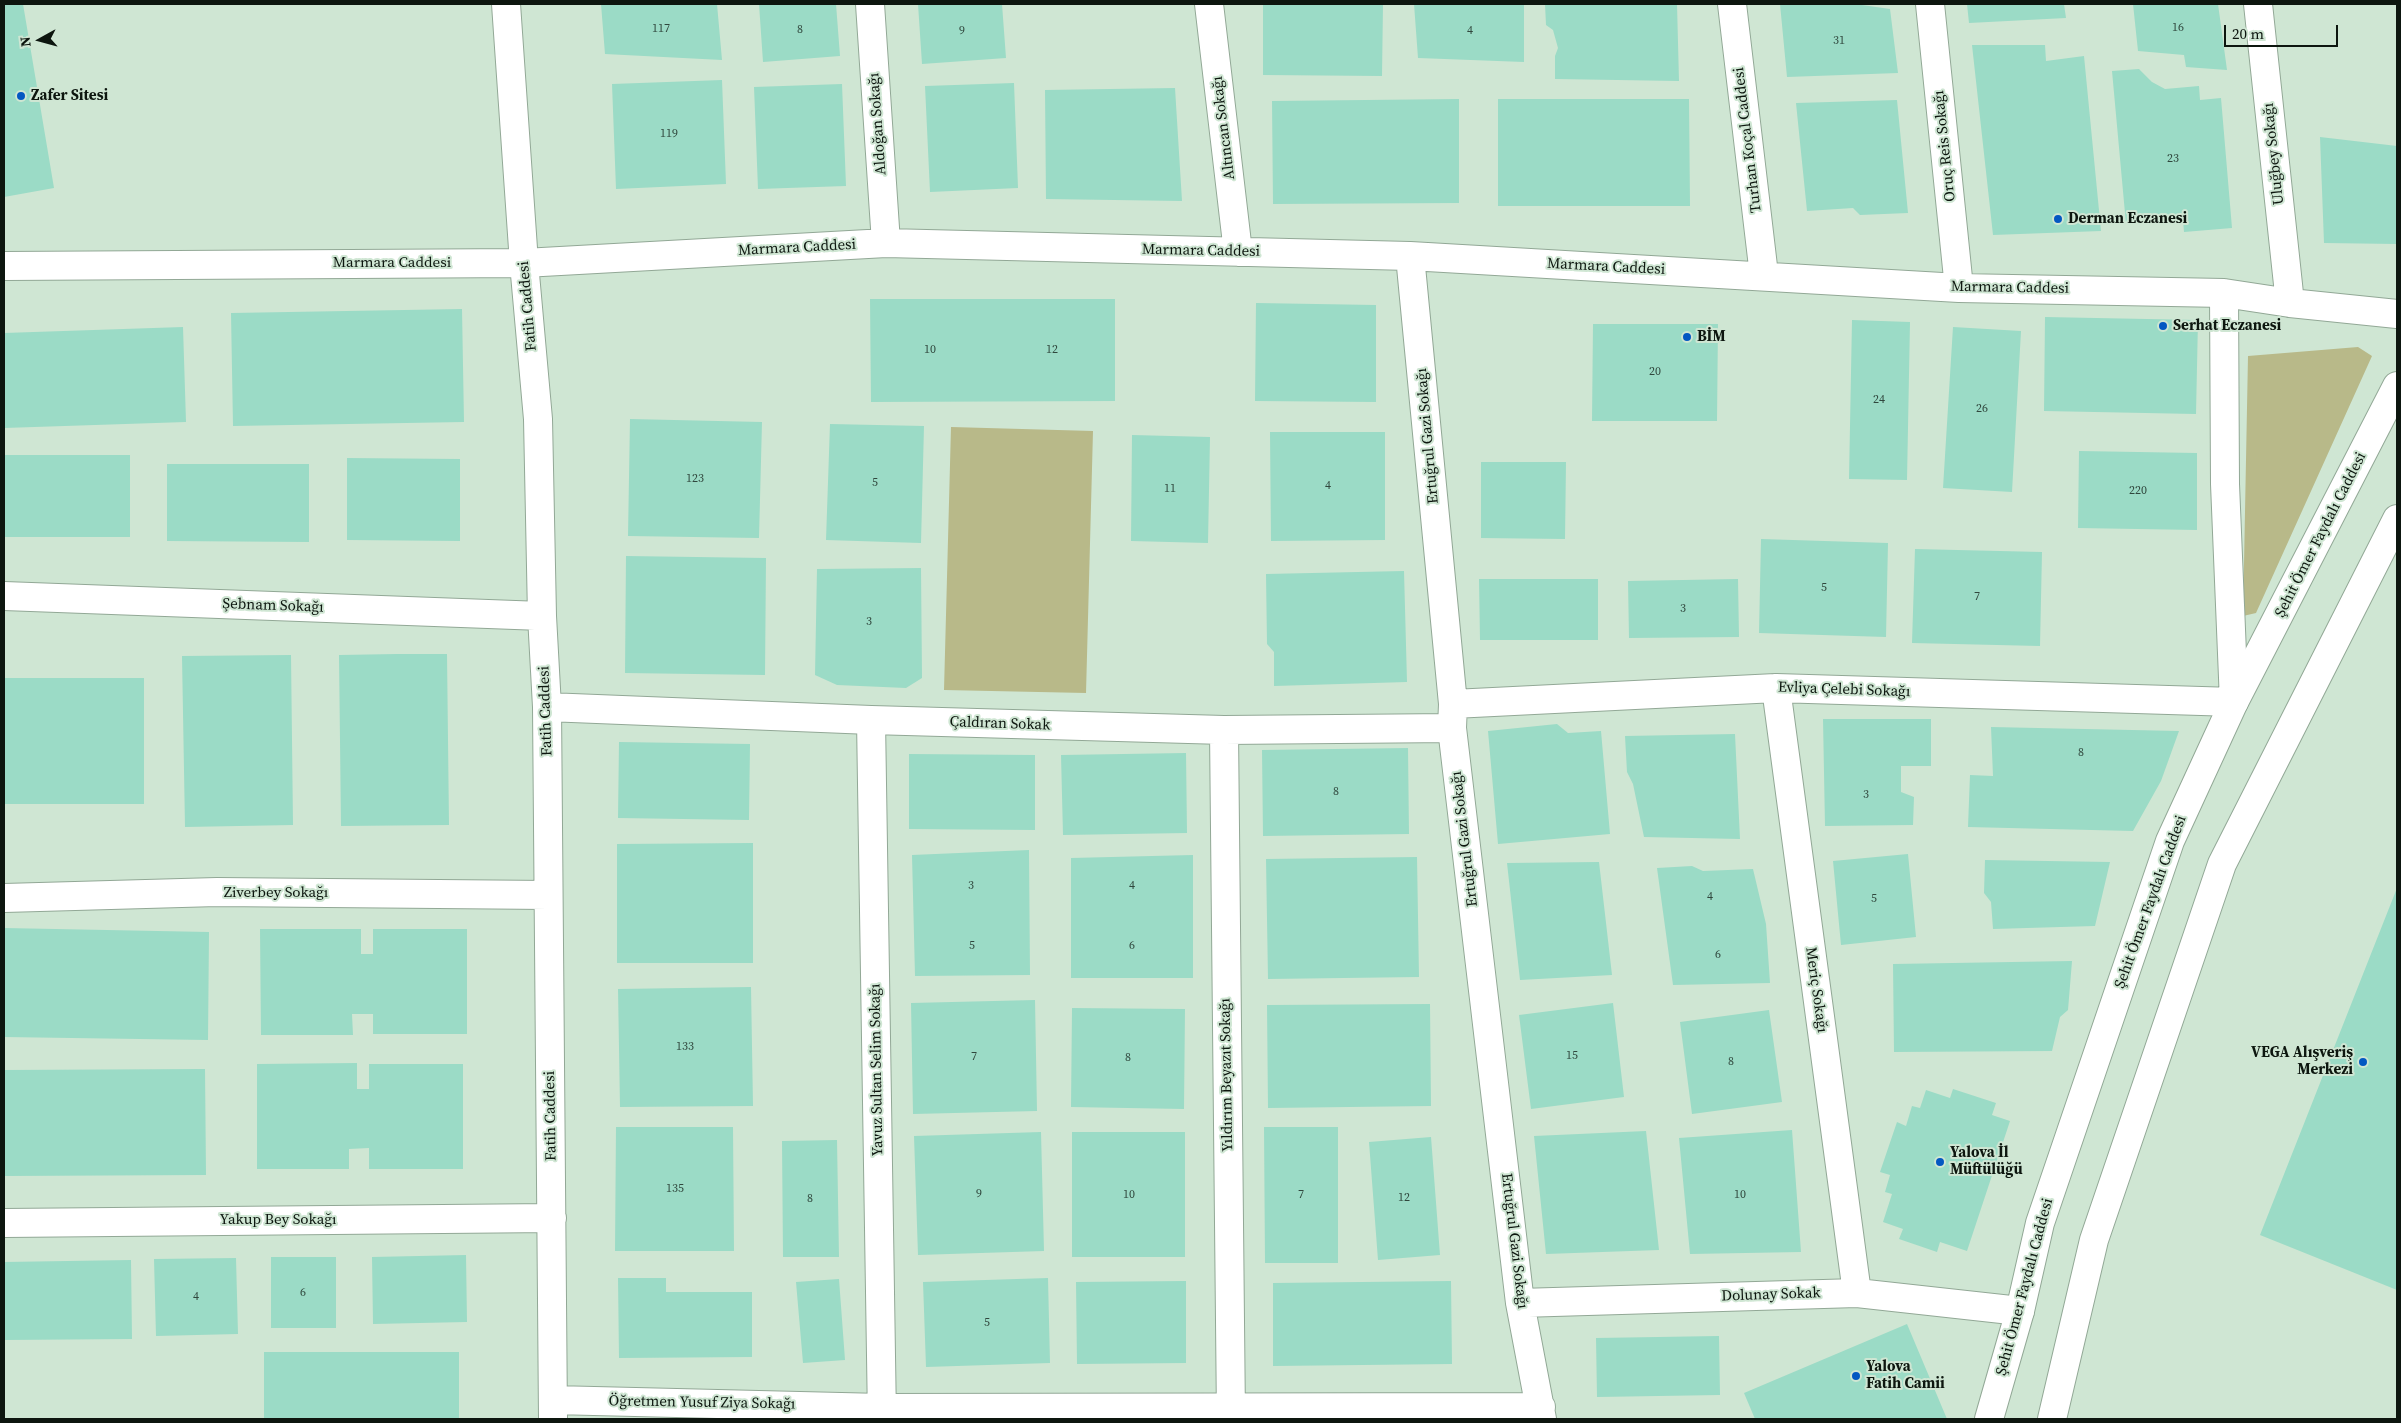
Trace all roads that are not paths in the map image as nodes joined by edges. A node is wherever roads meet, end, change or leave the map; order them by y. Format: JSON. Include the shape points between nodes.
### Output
{"nodes":[{"id":1,"x":506,"y":4,"type":"edge"},
{"id":2,"x":870,"y":4,"type":"edge"},
{"id":3,"x":1209,"y":4,"type":"edge"},
{"id":4,"x":1732,"y":4,"type":"edge"},
{"id":5,"x":1930,"y":4,"type":"edge"},
{"id":6,"x":2258,"y":4,"type":"edge"},
{"id":7,"x":886,"y":243,"type":"junction"},
{"id":8,"x":1238,"y":252,"type":"junction"},
{"id":9,"x":1410,"y":256,"type":"junction"},
{"id":10,"x":524,"y":263,"type":"junction"},
{"id":11,"x":4,"y":266,"type":"edge"},
{"id":12,"x":1764,"y":275,"type":"junction"},
{"id":13,"x":1959,"y":288,"type":"junction"},
{"id":14,"x":2224,"y":293,"type":"junction"},
{"id":15,"x":2290,"y":303,"type":"junction"},
{"id":16,"x":2397,"y":314,"type":"edge"},
{"id":17,"x":2397,"y":386,"type":"edge"},
{"id":18,"x":2397,"y":519,"type":"edge"},
{"id":19,"x":4,"y":596,"type":"edge"},
{"id":20,"x":542,"y":616,"type":"junction"},
{"id":21,"x":1776,"y":688,"type":"junction"},
{"id":22,"x":2234,"y":702,"type":"junction"},
{"id":23,"x":547,"y":707,"type":"junction"},
{"id":24,"x":1453,"y":716,"type":"junction"},
{"id":25,"x":872,"y":720,"type":"junction"},
{"id":26,"x":1224,"y":730,"type":"junction"},
{"id":27,"x":548,"y":895,"type":"junction"},
{"id":28,"x":4,"y":898,"type":"edge"},
{"id":29,"x":552,"y":1218,"type":"junction"},
{"id":30,"x":4,"y":1223,"type":"edge"},
{"id":31,"x":1857,"y":1293,"type":"junction"},
{"id":32,"x":1520,"y":1303,"type":"junction"},
{"id":33,"x":2020,"y":1311,"type":"junction"},
{"id":34,"x":554,"y":1410,"type":"edge"},
{"id":35,"x":1541,"y":1413,"type":"edge"},
{"id":36,"x":882,"y":1414,"type":"edge"},
{"id":37,"x":1231,"y":1414,"type":"edge"},
{"id":38,"x":1989,"y":1419,"type":"edge"},
{"id":39,"x":2052,"y":1419,"type":"edge"}],
"edges":[{"from":1,"to":10,"type":"street","name":"Fatih Caddesi"},
{"from":2,"to":7,"type":"street","name":"Aldoğan Sokağı"},
{"from":3,"to":8,"type":"street","name":"Altıncan Sokağı"},
{"from":4,"to":12,"type":"street","name":"Turhan Koçal Caddesi"},
{"from":5,"to":13,"type":"street","name":"Oruç Reis Sokağı"},
{"from":6,"to":15,"type":"street","name":"Uluğbey Sokağı"},
{"from":7,"to":8,"type":"street","name":"Marmara Caddesi"},
{"from":7,"to":10,"type":"street","name":"Marmara Caddesi"},
{"from":8,"to":9,"type":"street","name":"Marmara Caddesi"},
{"from":9,"to":12,"type":"street","name":"Marmara Caddesi"},
{"from":9,"to":24,"type":"street","name":"Ertuğrul Gazi Sokağı"},
{"from":10,"to":11,"type":"street","name":"Marmara Caddesi"},
{"from":10,"to":20,"type":"street","name":"Fatih Caddesi","via":[[538,419]]},
{"from":12,"to":13,"type":"street","name":"Marmara Caddesi"},
{"from":13,"to":14,"type":"street","name":"Marmara Caddesi"},
{"from":14,"to":15,"type":"street","name":"Marmara Caddesi"},
{"from":14,"to":22,"type":"street","via":[[2225,484]]},
{"from":15,"to":16,"type":"street","name":"Marmara Caddesi"},
{"from":17,"to":22,"type":"street","name":"Şehit Ömer Faydalı Caddesi"},
{"from":18,"to":39,"type":"street","via":[[2222,864],[2094,1240]]},
{"from":19,"to":20,"type":"street","name":"Şebnam Sokağı"},
{"from":20,"to":23,"type":"street","name":"Fatih Caddesi"},
{"from":21,"to":22,"type":"street","name":"Evliya Çelebi Sokağı"},
{"from":21,"to":24,"type":"street","name":"Evliya Çelebi Sokağı"},
{"from":21,"to":31,"type":"street","name":"Meriç Sokağı"},
{"from":22,"to":33,"type":"street","name":"Şehit Ömer Faydalı Caddesi","via":[[2170,841],[2040,1223]]},
{"from":23,"to":25,"type":"street","name":"Çaldıran Sokak"},
{"from":23,"to":27,"type":"street","name":"Fatih Caddesi"},
{"from":24,"to":26,"type":"street","name":"Çaldıran Sokak"},
{"from":24,"to":32,"type":"street","name":"Ertuğrul Gazi Sokağı"},
{"from":25,"to":26,"type":"street","name":"Çaldıran Sokak"},
{"from":25,"to":36,"type":"street","name":"Yavuz Sultan Selim Sokağı"},
{"from":26,"to":37,"type":"street","name":"Yıldırım Beyazıt Sokağı"},
{"from":27,"to":28,"type":"street","name":"Ziverbey Sokağı","via":[[217,892]]},
{"from":27,"to":29,"type":"street","name":"Fatih Caddesi"},
{"from":29,"to":30,"type":"street","name":"Yakup Bey Sokağı"},
{"from":29,"to":34,"type":"street","name":"Fatih Caddesi"},
{"from":31,"to":32,"type":"street","name":"Dolunay Sokak"},
{"from":31,"to":33,"type":"street","name":"Dolunay Sokak"},
{"from":32,"to":35,"type":"street","name":"Ertuğrul Gazi Sokağı"},
{"from":33,"to":38,"type":"street","name":"Şehit Ömer Faydalı Caddesi"},
{"from":34,"to":36,"type":"street","name":"Öğretmen Yusuf Ziya Sokağı"},
{"from":35,"to":37,"type":"street","name":"Öğretmen Yusuf Ziya Sokağı"},
{"from":36,"to":37,"type":"street","name":"Öğretmen Yusuf Ziya Sokağı"}]}
